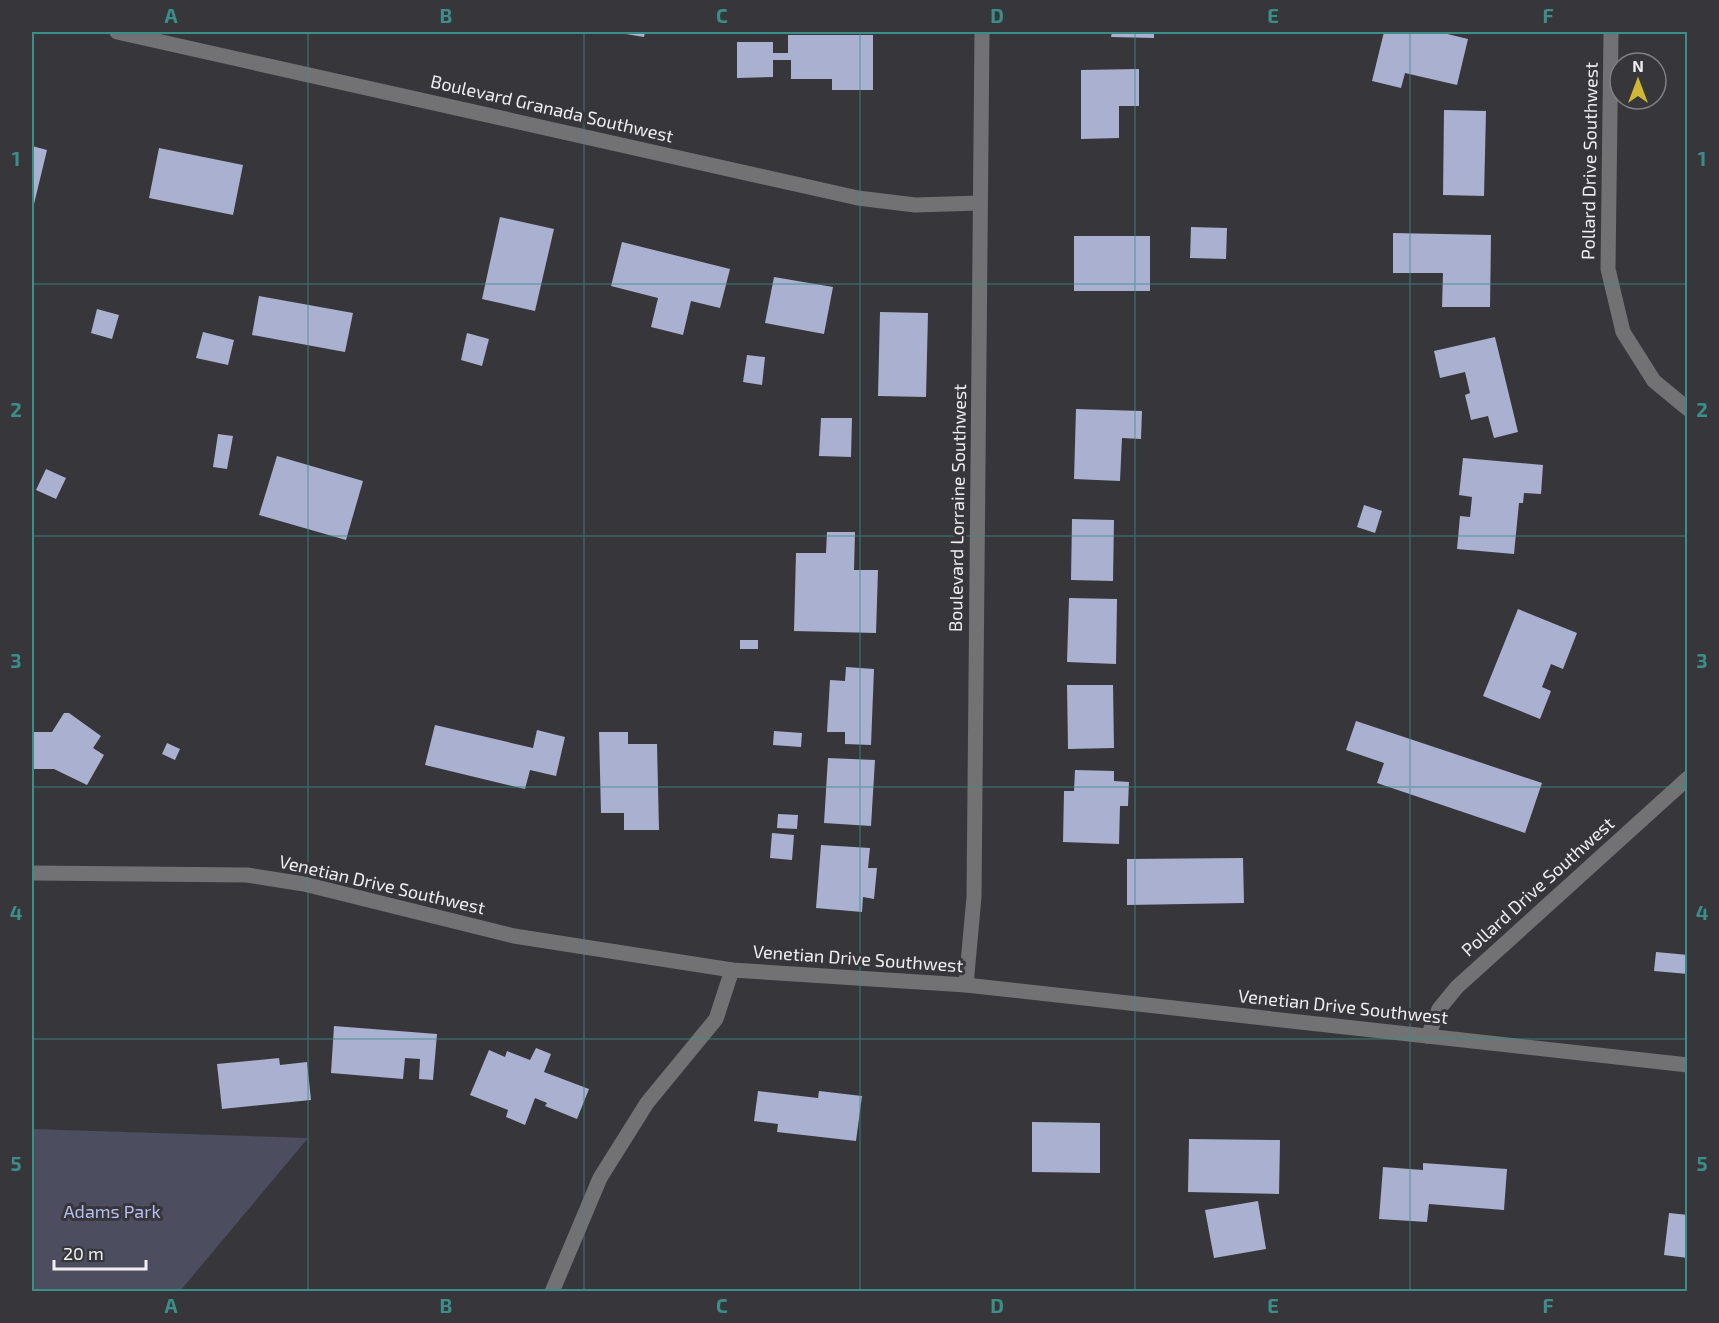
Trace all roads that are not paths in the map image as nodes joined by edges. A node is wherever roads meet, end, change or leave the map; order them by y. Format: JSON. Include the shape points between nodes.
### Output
{"nodes":[{"id":1,"x":117,"y":32,"type":"edge"},
{"id":2,"x":982,"y":32,"type":"edge"},
{"id":3,"x":1611,"y":32,"type":"edge"},
{"id":4,"x":980,"y":203,"type":"junction"},
{"id":5,"x":1688,"y":409,"type":"edge"},
{"id":6,"x":1688,"y":778,"type":"edge"},
{"id":7,"x":32,"y":873,"type":"edge"},
{"id":8,"x":732,"y":970,"type":"junction"},
{"id":9,"x":966,"y":985,"type":"junction"},
{"id":10,"x":1428,"y":1036,"type":"junction"},
{"id":11,"x":1688,"y":1065,"type":"edge"},
{"id":12,"x":552,"y":1292,"type":"edge"}],
"edges":[{"from":1,"to":4,"type":"street","name":"Boulevard Granada Southwest","via":[[858,198],[915,205]]},
{"from":2,"to":4,"type":"street","name":"Boulevard Lorraine Southwest"},
{"from":3,"to":5,"type":"street","name":"Pollard Drive Southwest","via":[[1608,269],[1623,332],[1654,381]]},
{"from":4,"to":9,"type":"street","name":"Boulevard Lorraine Southwest","via":[[974,897]]},
{"from":6,"to":10,"type":"street","name":"Pollard Drive Southwest","via":[[1456,987],[1439,1010]]},
{"from":7,"to":8,"type":"street","name":"Venetian Drive Southwest","via":[[247,875],[304,884],[514,936]]},
{"from":8,"to":9,"type":"street","name":"Venetian Drive Southwest"},
{"from":8,"to":12,"type":"street","via":[[716,1019],[647,1103],[600,1178]]},
{"from":9,"to":10,"type":"street","name":"Venetian Drive Southwest"},
{"from":10,"to":11,"type":"street","name":"Venetian Drive Southwest"}]}
